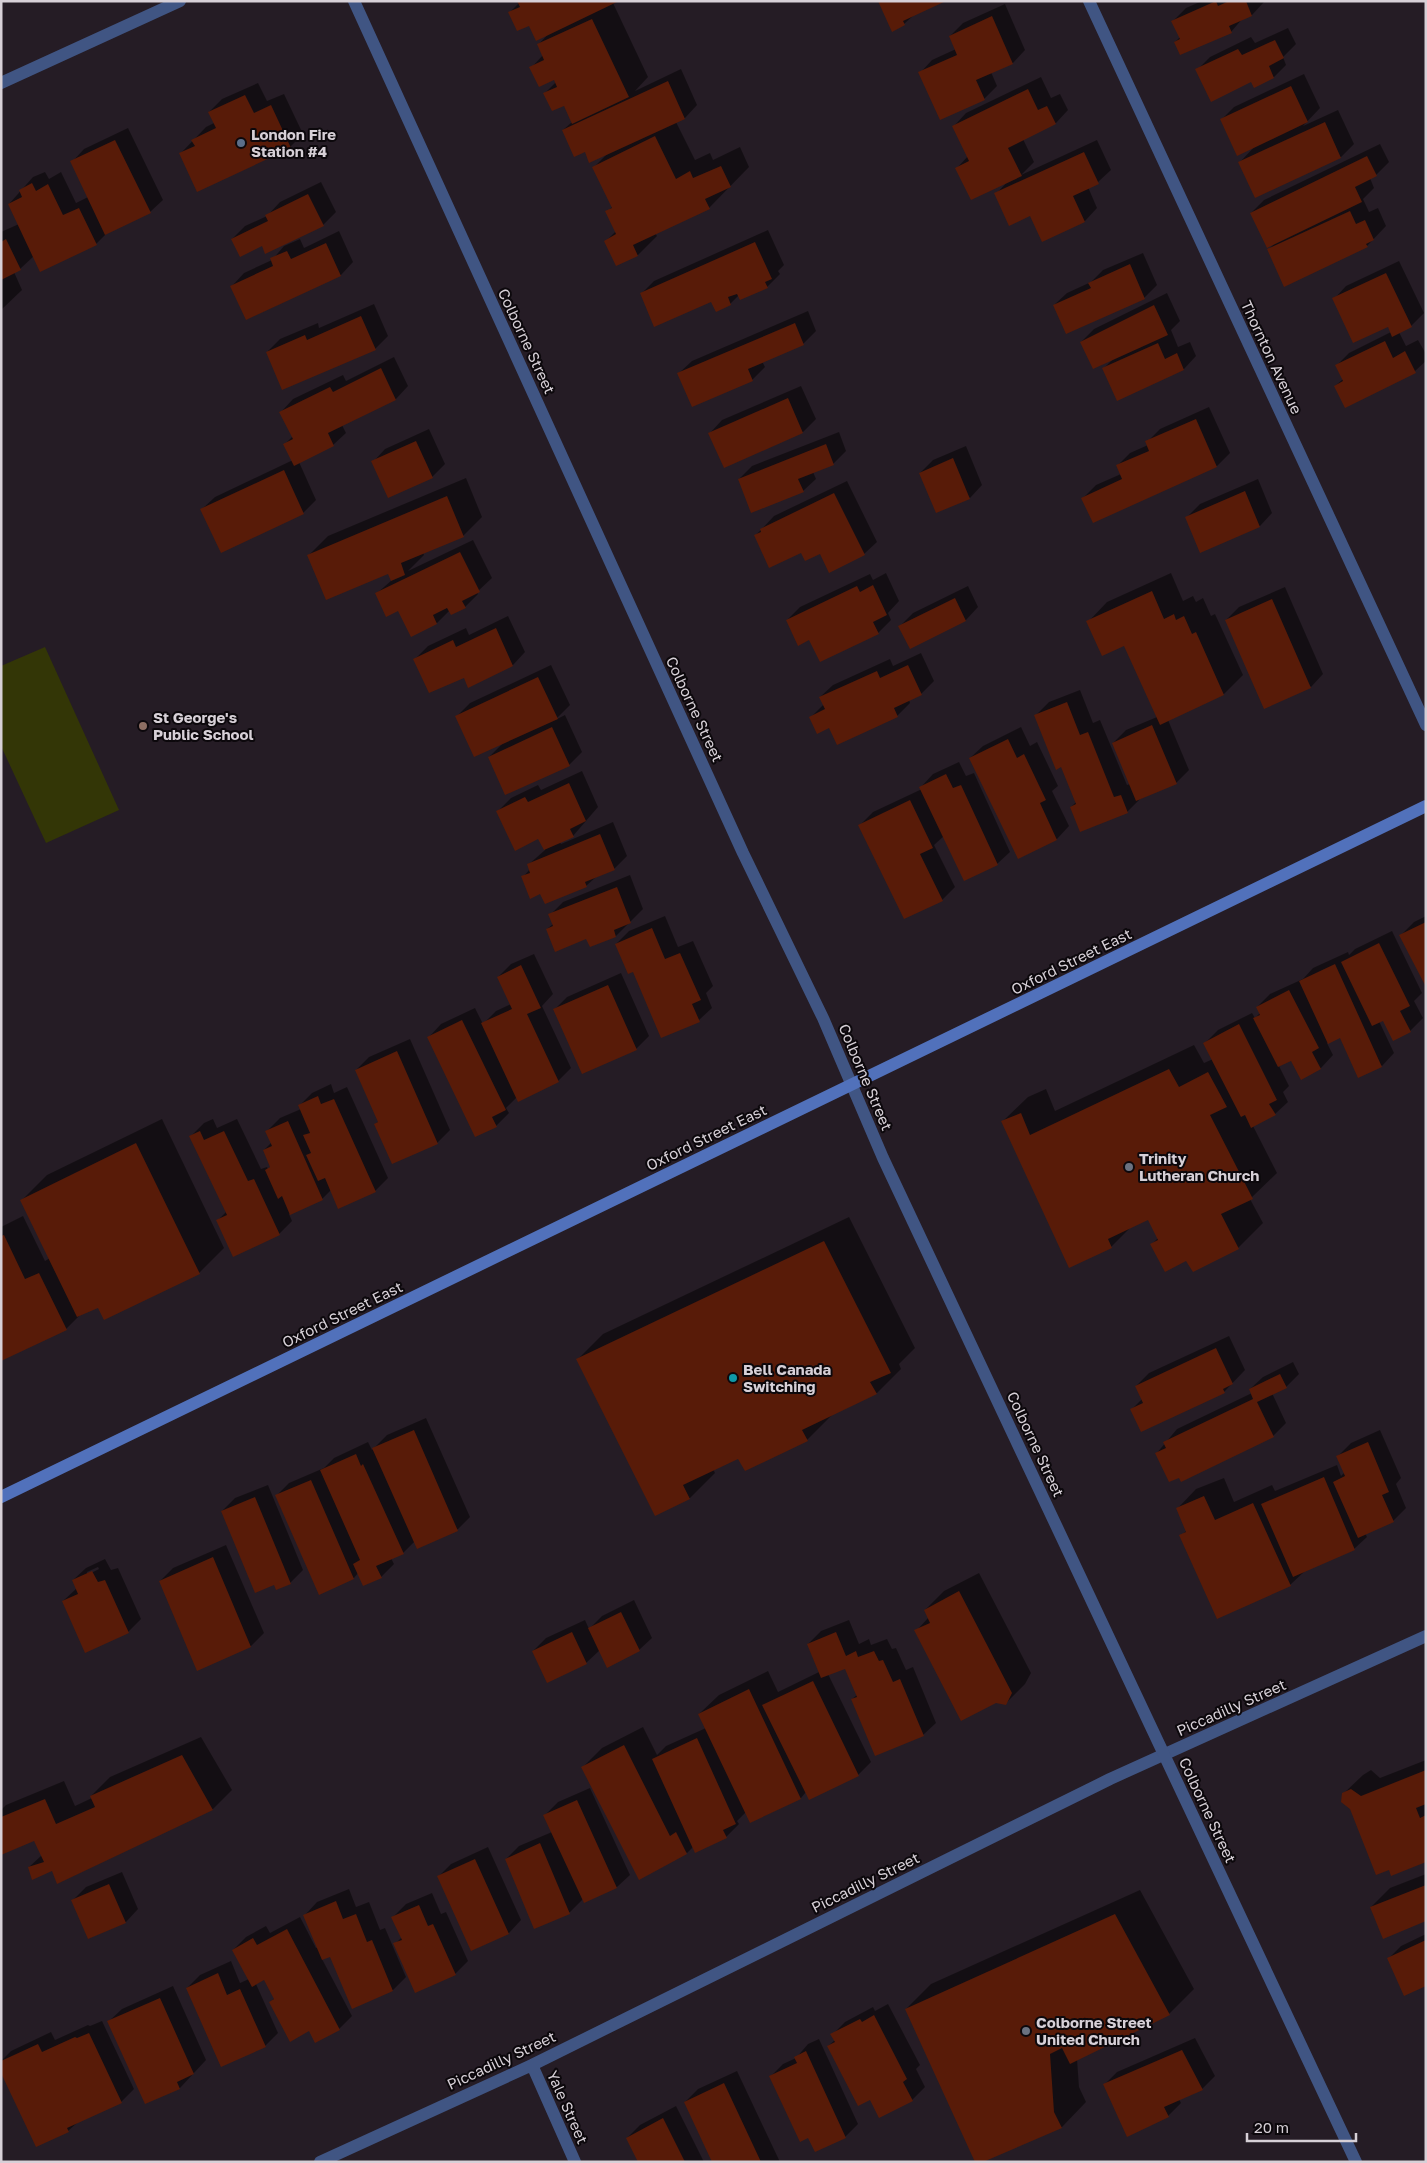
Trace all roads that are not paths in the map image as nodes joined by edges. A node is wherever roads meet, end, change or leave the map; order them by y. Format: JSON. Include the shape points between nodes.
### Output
{"nodes":[{"id":1,"x":180,"y":1,"type":"edge"},
{"id":2,"x":354,"y":1,"type":"edge"},
{"id":3,"x":1089,"y":1,"type":"edge"},
{"id":4,"x":1,"y":83,"type":"edge"},
{"id":5,"x":1426,"y":725,"type":"edge"},
{"id":6,"x":1426,"y":806,"type":"edge"},
{"id":7,"x":852,"y":1084,"type":"junction"},
{"id":8,"x":1,"y":1497,"type":"edge"},
{"id":9,"x":1426,"y":1636,"type":"edge"},
{"id":10,"x":1164,"y":1756,"type":"junction"},
{"id":11,"x":532,"y":2065,"type":"junction"},
{"id":12,"x":320,"y":2162,"type":"edge"},
{"id":13,"x":575,"y":2162,"type":"edge"},
{"id":14,"x":1356,"y":2162,"type":"edge"}],
"edges":[{"from":1,"to":4,"type":"street"},
{"from":2,"to":7,"type":"street","name":"Colborne Street","via":[[743,854]]},
{"from":3,"to":5,"type":"street","name":"Thornton Avenue"},
{"from":6,"to":7,"type":"main road","name":"Oxford Street East"},
{"from":7,"to":8,"type":"main road","name":"Oxford Street East"},
{"from":7,"to":10,"type":"street","name":"Colborne Street","via":[[883,1158]]},
{"from":9,"to":10,"type":"street","name":"Piccadilly Street"},
{"from":10,"to":11,"type":"street","name":"Piccadilly Street"},
{"from":10,"to":14,"type":"street","name":"Colborne Street"},
{"from":11,"to":12,"type":"street","name":"Piccadilly Street"},
{"from":11,"to":13,"type":"street","name":"Yale Street"}]}
